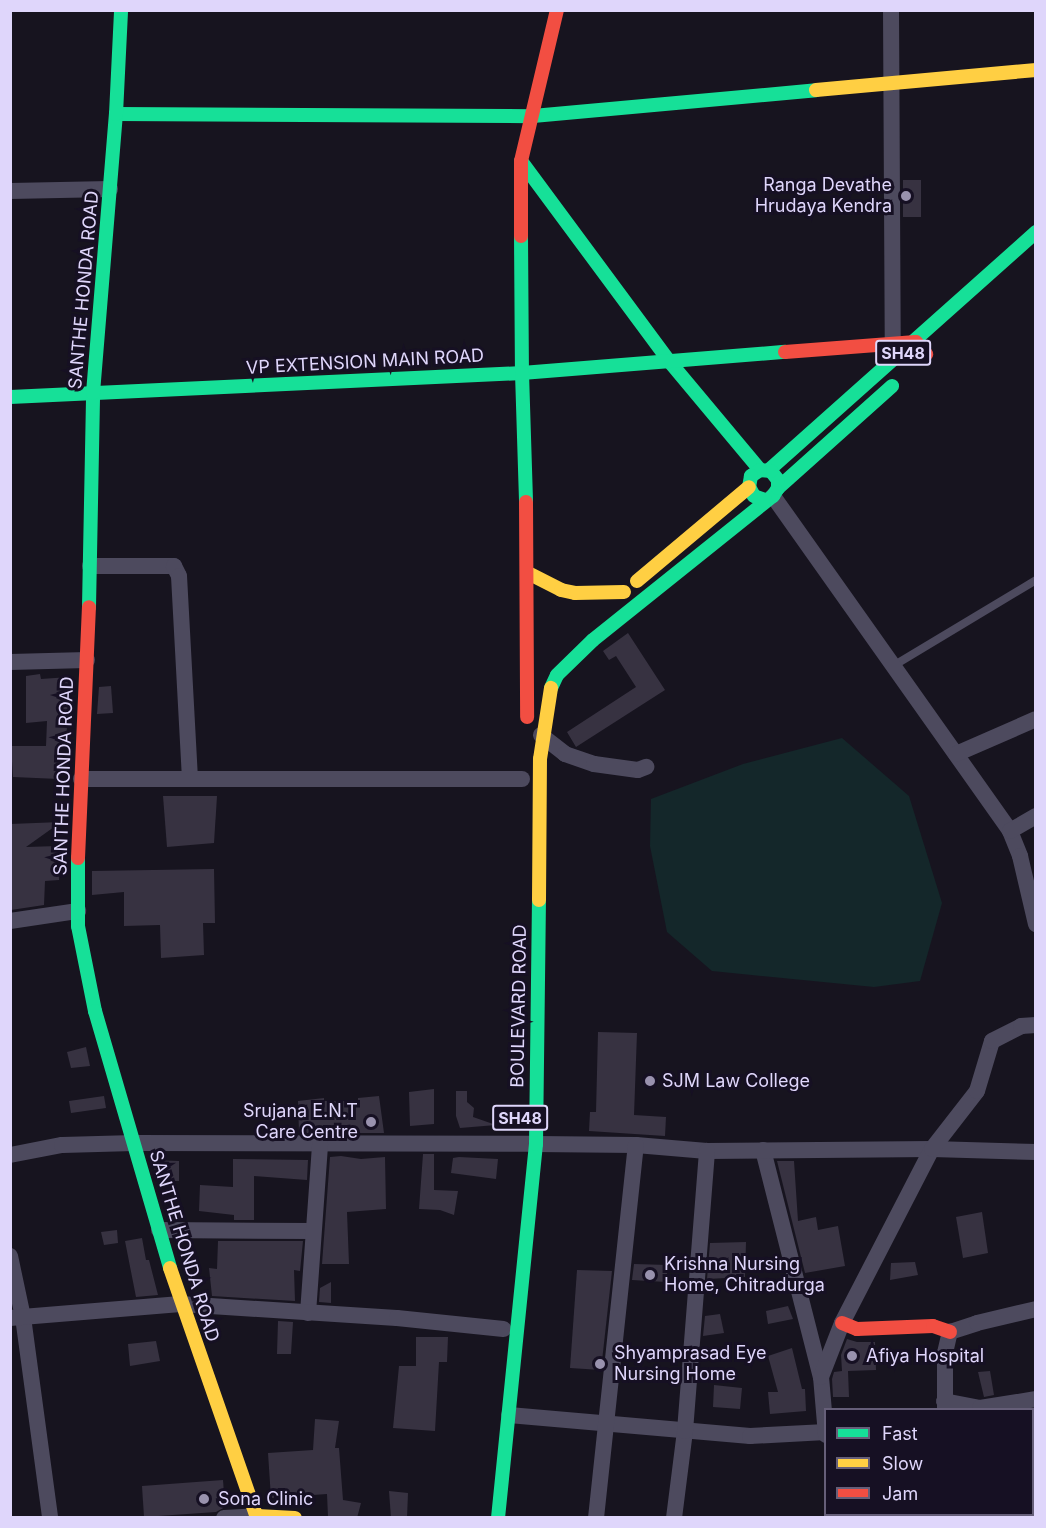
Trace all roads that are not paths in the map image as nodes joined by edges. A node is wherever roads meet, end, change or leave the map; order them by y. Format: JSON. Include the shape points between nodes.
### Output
{"nodes":[{"id":1,"x":121,"y":10,"type":"edge"},
{"id":2,"x":557,"y":10,"type":"edge"},
{"id":3,"x":891,"y":10,"type":"edge"},
{"id":4,"x":1035,"y":69,"type":"edge"},
{"id":5,"x":892,"y":83,"type":"junction"},
{"id":6,"x":116,"y":114,"type":"junction"},
{"id":7,"x":533,"y":116,"type":"junction"},
{"id":8,"x":521,"y":161,"type":"junction"},
{"id":9,"x":110,"y":189,"type":"junction"},
{"id":10,"x":10,"y":191,"type":"edge"},
{"id":11,"x":1035,"y":232,"type":"edge"},
{"id":12,"x":916,"y":342,"type":"junction"},
{"id":13,"x":893,"y":344,"type":"junction"},
{"id":14,"x":926,"y":355,"type":"dead end"},
{"id":15,"x":669,"y":361,"type":"junction"},
{"id":16,"x":522,"y":373,"type":"junction"},
{"id":17,"x":901,"y":377,"type":"dead end"},
{"id":18,"x":93,"y":393,"type":"junction"},
{"id":19,"x":10,"y":397,"type":"edge"},
{"id":20,"x":764,"y":470,"type":"junction"},
{"id":21,"x":749,"y":486,"type":"junction"},
{"id":22,"x":772,"y":495,"type":"junction"},
{"id":23,"x":90,"y":566,"type":"junction"},
{"id":24,"x":528,"y":573,"type":"junction"},
{"id":25,"x":1035,"y":580,"type":"edge"},
{"id":26,"x":624,"y":592,"type":"junction"},
{"id":27,"x":607,"y":607,"type":"dead end"},
{"id":28,"x":87,"y":660,"type":"junction"},
{"id":29,"x":10,"y":662,"type":"edge"},
{"id":30,"x":893,"y":666,"type":"junction"},
{"id":31,"x":540,"y":672,"type":"dead end"},
{"id":32,"x":1035,"y":719,"type":"edge"},
{"id":33,"x":531,"y":727,"type":"junction"},
{"id":34,"x":956,"y":754,"type":"junction"},
{"id":35,"x":646,"y":767,"type":"dead end"},
{"id":36,"x":81,"y":779,"type":"junction"},
{"id":37,"x":190,"y":779,"type":"junction"},
{"id":38,"x":522,"y":779,"type":"dead end"},
{"id":39,"x":1035,"y":816,"type":"edge"},
{"id":40,"x":1010,"y":831,"type":"junction"},
{"id":41,"x":78,"y":912,"type":"junction"},
{"id":42,"x":10,"y":921,"type":"edge"},
{"id":43,"x":1035,"y":924,"type":"edge"},
{"id":44,"x":1035,"y":1025,"type":"edge"},
{"id":45,"x":134,"y":1143,"type":"junction"},
{"id":46,"x":523,"y":1143,"type":"junction"},
{"id":47,"x":320,"y":1144,"type":"junction"},
{"id":48,"x":636,"y":1145,"type":"junction"},
{"id":49,"x":932,"y":1149,"type":"junction"},
{"id":50,"x":707,"y":1150,"type":"junction"},
{"id":51,"x":763,"y":1150,"type":"junction"},
{"id":52,"x":1035,"y":1152,"type":"edge"},
{"id":53,"x":10,"y":1155,"type":"edge"},
{"id":54,"x":159,"y":1230,"type":"junction"},
{"id":55,"x":313,"y":1231,"type":"junction"},
{"id":56,"x":10,"y":1256,"type":"edge"},
{"id":57,"x":180,"y":1304,"type":"junction"},
{"id":58,"x":505,"y":1306,"type":"dead end"},
{"id":59,"x":1035,"y":1309,"type":"edge"},
{"id":60,"x":308,"y":1313,"type":"junction"},
{"id":61,"x":17,"y":1318,"type":"edge"},
{"id":62,"x":842,"y":1323,"type":"junction"},
{"id":63,"x":503,"y":1329,"type":"junction"},
{"id":64,"x":950,"y":1332,"type":"junction"},
{"id":65,"x":821,"y":1377,"type":"junction"},
{"id":66,"x":1035,"y":1399,"type":"edge"},
{"id":67,"x":945,"y":1405,"type":"edge"},
{"id":68,"x":509,"y":1415,"type":"junction"},
{"id":69,"x":824,"y":1419,"type":"edge"},
{"id":70,"x":605,"y":1424,"type":"junction"},
{"id":71,"x":685,"y":1431,"type":"junction"},
{"id":72,"x":824,"y":1433,"type":"edge"},
{"id":73,"x":257,"y":1517,"type":"edge"},
{"id":74,"x":50,"y":1518,"type":"edge"},
{"id":75,"x":224,"y":1518,"type":"edge"},
{"id":76,"x":295,"y":1518,"type":"edge"},
{"id":77,"x":484,"y":1518,"type":"edge"},
{"id":78,"x":498,"y":1518,"type":"edge"},
{"id":79,"x":596,"y":1518,"type":"edge"},
{"id":80,"x":674,"y":1518,"type":"edge"}],
"edges":[{"from":1,"to":6,"type":"main road","name":"SANTHE HONDA ROAD"},
{"from":2,"to":7,"type":"main road"},
{"from":3,"to":5,"type":"street"},
{"from":4,"to":5,"type":"main road"},
{"from":5,"to":7,"type":"main road"},
{"from":5,"to":13,"type":"street"},
{"from":6,"to":7,"type":"main road"},
{"from":6,"to":9,"type":"main road","name":"SANTHE HONDA ROAD"},
{"from":7,"to":8,"type":"main road"},
{"from":8,"to":15,"type":"main road"},
{"from":8,"to":16,"type":"main road"},
{"from":9,"to":10,"type":"street"},
{"from":9,"to":18,"type":"main road","name":"SANTHE HONDA ROAD"},
{"from":11,"to":12,"type":"main road","number":"SH48"},
{"from":12,"to":13,"type":"main road","name":"VP EXTENSION MAIN ROAD"},
{"from":12,"to":14,"type":"main road"},
{"from":12,"to":20,"type":"main road","number":"SH48"},
{"from":13,"to":15,"type":"main road","name":"VP EXTENSION MAIN ROAD"},
{"from":15,"to":16,"type":"main road","name":"VP EXTENSION MAIN ROAD"},
{"from":15,"to":20,"type":"main road"},
{"from":16,"to":18,"type":"main road","name":"VP EXTENSION MAIN ROAD"},
{"from":16,"to":24,"type":"main road"},
{"from":17,"to":22,"type":"main road","number":"SH48"},
{"from":18,"to":19,"type":"main road","name":"VP EXTENSION MAIN ROAD"},
{"from":18,"to":23,"type":"main road","name":"SANTHE HONDA ROAD"},
{"from":20,"to":21,"type":"main road","number":"SH48","via":[[751,476]]},
{"from":20,"to":22,"type":"main road","via":[[778,480]]},
{"from":21,"to":22,"type":"main road","via":[[754,496]]},
{"from":21,"to":26,"type":"main road","number":"SH48"},
{"from":22,"to":30,"type":"street"},
{"from":22,"to":33,"type":"main road","name":"BOULEVARD ROAD","number":"SH48","via":[[572,658],[557,675],[545,710]]},
{"from":23,"to":28,"type":"main road","name":"SANTHE HONDA ROAD"},
{"from":23,"to":37,"type":"street","via":[[174,566],[179,576]]},
{"from":24,"to":26,"type":"main road","via":[[575,593]]},
{"from":24,"to":33,"type":"main road"},
{"from":25,"to":30,"type":"lane"},
{"from":26,"to":27,"type":"main road","number":"SH48"},
{"from":28,"to":29,"type":"street"},
{"from":28,"to":36,"type":"main road","name":"SANTHE HONDA ROAD"},
{"from":30,"to":34,"type":"street"},
{"from":31,"to":33,"type":"main road","number":"SH48"},
{"from":32,"to":34,"type":"street"},
{"from":33,"to":35,"type":"street","via":[[565,754],[594,764],[638,770]]},
{"from":33,"to":46,"type":"main road","name":"BOULEVARD ROAD","number":"SH48"},
{"from":34,"to":40,"type":"street"},
{"from":36,"to":37,"type":"street"},
{"from":36,"to":41,"type":"main road","name":"SANTHE HONDA ROAD"},
{"from":37,"to":38,"type":"street"},
{"from":39,"to":40,"type":"street"},
{"from":40,"to":43,"type":"street","via":[[1020,856]]},
{"from":41,"to":42,"type":"street"},
{"from":41,"to":45,"type":"main road","name":"SANTHE HONDA ROAD","via":[[95,1011]]},
{"from":44,"to":49,"type":"street","via":[[1021,1026],[992,1041],[977,1091]]},
{"from":45,"to":47,"type":"street"},
{"from":45,"to":53,"type":"street","via":[[62,1145]]},
{"from":45,"to":54,"type":"main road","name":"SANTHE HONDA ROAD"},
{"from":46,"to":47,"type":"street"},
{"from":46,"to":48,"type":"street"},
{"from":46,"to":68,"type":"main road","name":"BOULEVARD ROAD","number":"SH48"},
{"from":47,"to":55,"type":"street"},
{"from":48,"to":50,"type":"street"},
{"from":48,"to":70,"type":"street"},
{"from":49,"to":51,"type":"street"},
{"from":49,"to":52,"type":"street"},
{"from":49,"to":62,"type":"street"},
{"from":50,"to":51,"type":"street"},
{"from":50,"to":71,"type":"street"},
{"from":51,"to":65,"type":"street"},
{"from":54,"to":55,"type":"street"},
{"from":54,"to":57,"type":"main road","name":"SANTHE HONDA ROAD"},
{"from":55,"to":60,"type":"street"},
{"from":56,"to":61,"type":"street"},
{"from":57,"to":60,"type":"street"},
{"from":57,"to":61,"type":"street"},
{"from":57,"to":73,"type":"main road","name":"SANTHE HONDA ROAD"},
{"from":58,"to":63,"type":"main road"},
{"from":59,"to":64,"type":"street"},
{"from":60,"to":63,"type":"street"},
{"from":61,"to":74,"type":"street"},
{"from":62,"to":64,"type":"main road","via":[[857,1329],[933,1326]]},
{"from":62,"to":65,"type":"street"},
{"from":63,"to":77,"type":"main road"},
{"from":64,"to":67,"type":"street","via":[[945,1353]]},
{"from":65,"to":69,"type":"street"},
{"from":66,"to":67,"type":"street","via":[[980,1408]]},
{"from":68,"to":70,"type":"street"},
{"from":68,"to":78,"type":"main road","name":"BOULEVARD ROAD","number":"SH48"},
{"from":70,"to":71,"type":"street"},
{"from":70,"to":79,"type":"street"},
{"from":71,"to":72,"type":"street","via":[[750,1436]]},
{"from":71,"to":80,"type":"street"},
{"from":73,"to":75,"type":"street"},
{"from":73,"to":76,"type":"main road"}]}
